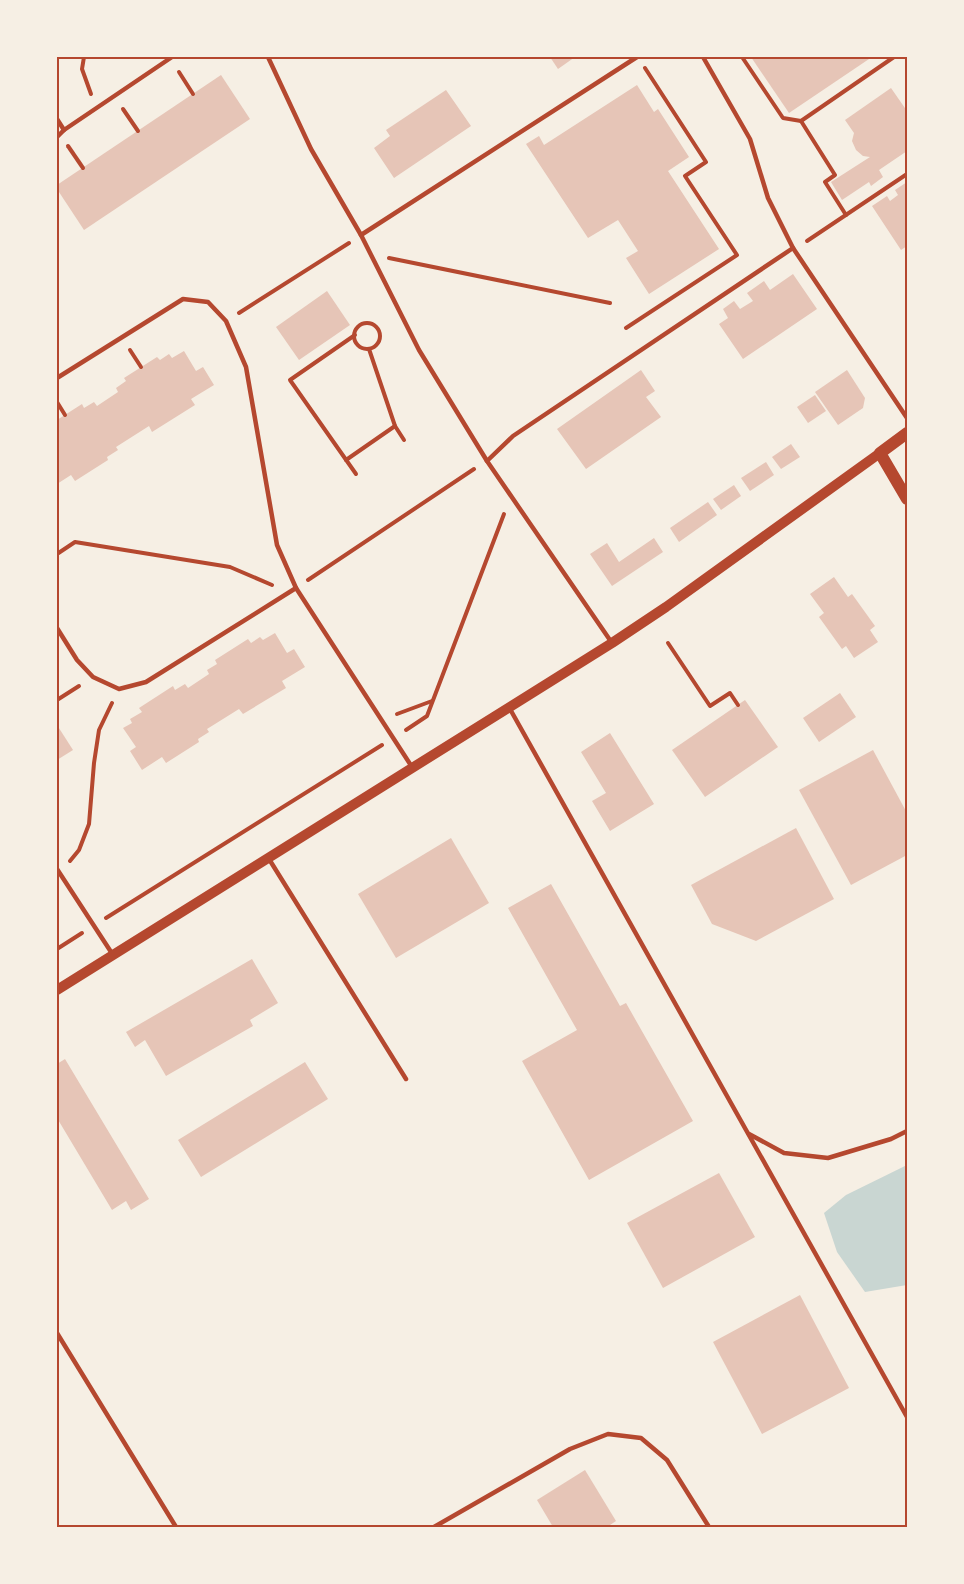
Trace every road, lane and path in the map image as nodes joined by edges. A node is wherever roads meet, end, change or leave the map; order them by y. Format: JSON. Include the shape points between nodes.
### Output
{"nodes":[{"id":1,"x":84,"y":57,"type":"edge"},
{"id":2,"x":268,"y":57,"type":"edge"},
{"id":3,"x":637,"y":57,"type":"edge"},
{"id":4,"x":703,"y":57,"type":"edge"},
{"id":5,"x":742,"y":57,"type":"edge"},
{"id":6,"x":894,"y":57,"type":"edge"},
{"id":7,"x":171,"y":58,"type":"edge"},
{"id":8,"x":644,"y":67,"type":"dead end"},
{"id":9,"x":193,"y":94,"type":"dead end"},
{"id":10,"x":114,"y":96,"type":"junction"},
{"id":11,"x":96,"y":108,"type":"junction"},
{"id":12,"x":57,"y":119,"type":"edge"},
{"id":13,"x":801,"y":121,"type":"junction"},
{"id":14,"x":138,"y":131,"type":"dead end"},
{"id":15,"x":60,"y":134,"type":"edge"},
{"id":16,"x":83,"y":168,"type":"dead end"},
{"id":17,"x":907,"y":174,"type":"edge"},
{"id":18,"x":846,"y":215,"type":"junction"},
{"id":19,"x":361,"y":235,"type":"junction"},
{"id":20,"x":793,"y":248,"type":"junction"},
{"id":21,"x":371,"y":254,"type":"junction"},
{"id":22,"x":610,"y":303,"type":"dead end"},
{"id":23,"x":225,"y":321,"type":"junction"},
{"id":24,"x":626,"y":328,"type":"dead end"},
{"id":25,"x":355,"y":335,"type":"junction"},
{"id":26,"x":369,"y":349,"type":"junction"},
{"id":27,"x":136,"y":359,"type":"dead end"},
{"id":28,"x":141,"y":367,"type":"dead end"},
{"id":29,"x":57,"y":378,"type":"edge"},
{"id":30,"x":57,"y":402,"type":"edge"},
{"id":31,"x":65,"y":415,"type":"dead end"},
{"id":32,"x":907,"y":418,"type":"edge"},
{"id":33,"x":395,"y":426,"type":"junction"},
{"id":34,"x":907,"y":433,"type":"edge"},
{"id":35,"x":404,"y":440,"type":"dead end"},
{"id":36,"x":880,"y":453,"type":"junction"},
{"id":37,"x":346,"y":460,"type":"junction"},
{"id":38,"x":487,"y":461,"type":"junction"},
{"id":39,"x":356,"y":474,"type":"dead end"},
{"id":40,"x":511,"y":496,"type":"junction"},
{"id":41,"x":907,"y":499,"type":"edge"},
{"id":42,"x":57,"y":554,"type":"edge"},
{"id":43,"x":296,"y":588,"type":"junction"},
{"id":44,"x":289,"y":592,"type":"junction"},
{"id":45,"x":57,"y":628,"type":"edge"},
{"id":46,"x":612,"y":643,"type":"junction"},
{"id":47,"x":668,"y":643,"type":"dead end"},
{"id":48,"x":93,"y":677,"type":"junction"},
{"id":49,"x":119,"y":689,"type":"junction"},
{"id":50,"x":57,"y":700,"type":"edge"},
{"id":51,"x":433,"y":701,"type":"junction"},
{"id":52,"x":738,"y":705,"type":"dead end"},
{"id":53,"x":510,"y":709,"type":"junction"},
{"id":54,"x":392,"y":716,"type":"dead end"},
{"id":55,"x":393,"y":738,"type":"junction"},
{"id":56,"x":413,"y":769,"type":"junction"},
{"id":57,"x":268,"y":859,"type":"junction"},
{"id":58,"x":58,"y":872,"type":"edge"},
{"id":59,"x":94,"y":926,"type":"junction"},
{"id":60,"x":57,"y":949,"type":"edge"},
{"id":61,"x":113,"y":956,"type":"junction"},
{"id":62,"x":57,"y":990,"type":"edge"},
{"id":63,"x":406,"y":1079,"type":"dead end"},
{"id":64,"x":907,"y":1131,"type":"edge"},
{"id":65,"x":748,"y":1133,"type":"junction"},
{"id":66,"x":57,"y":1333,"type":"edge"},
{"id":67,"x":907,"y":1417,"type":"edge"},
{"id":68,"x":176,"y":1527,"type":"edge"},
{"id":69,"x":434,"y":1527,"type":"edge"},
{"id":70,"x":709,"y":1527,"type":"edge"}],
"edges":[{"from":1,"to":11,"type":"path","via":[[81,69]]},
{"from":2,"to":19,"type":"lane","via":[[311,149]]},
{"from":3,"to":19,"type":"lane"},
{"from":4,"to":20,"type":"lane","via":[[750,139],[768,198]]},
{"from":5,"to":13,"type":"path","via":[[783,118]]},
{"from":6,"to":13,"type":"path"},
{"from":7,"to":9,"type":"path"},
{"from":7,"to":10,"type":"lane"},
{"from":8,"to":24,"type":"path","via":[[706,162],[686,176],[737,255]]},
{"from":10,"to":11,"type":"lane"},
{"from":10,"to":14,"type":"path"},
{"from":11,"to":15,"type":"lane"},
{"from":12,"to":15,"type":"lane"},
{"from":13,"to":18,"type":"path","via":[[836,175],[825,182]]},
{"from":15,"to":16,"type":"path"},
{"from":17,"to":18,"type":"path"},
{"from":18,"to":20,"type":"path"},
{"from":19,"to":21,"type":"lane"},
{"from":19,"to":23,"type":"path"},
{"from":20,"to":32,"type":"lane"},
{"from":20,"to":38,"type":"lane","via":[[513,436]]},
{"from":21,"to":22,"type":"path"},
{"from":21,"to":38,"type":"lane","via":[[419,351]]},
{"from":23,"to":29,"type":"lane","via":[[208,302],[183,299]]},
{"from":23,"to":43,"type":"lane","via":[[246,366],[277,544]]},
{"from":25,"to":26,"type":"path","via":[[357,345]]},
{"from":25,"to":26,"type":"path","via":[[359,326],[372,324],[378,328],[380,341]]},
{"from":25,"to":37,"type":"path","via":[[290,380]]},
{"from":26,"to":33,"type":"path"},
{"from":27,"to":28,"type":"path"},
{"from":30,"to":31,"type":"path"},
{"from":33,"to":35,"type":"path"},
{"from":33,"to":37,"type":"path"},
{"from":34,"to":36,"type":"main road"},
{"from":36,"to":41,"type":"main road"},
{"from":36,"to":46,"type":"street"},
{"from":37,"to":39,"type":"path"},
{"from":38,"to":40,"type":"lane"},
{"from":38,"to":43,"type":"path"},
{"from":40,"to":46,"type":"lane"},
{"from":40,"to":51,"type":"path"},
{"from":42,"to":44,"type":"path","via":[[75,542],[230,567]]},
{"from":43,"to":44,"type":"lane"},
{"from":43,"to":55,"type":"lane"},
{"from":44,"to":49,"type":"lane","via":[[146,682]]},
{"from":45,"to":48,"type":"lane"},
{"from":46,"to":53,"type":"street"},
{"from":47,"to":52,"type":"path","via":[[710,706],[730,693]]},
{"from":48,"to":49,"type":"lane"},
{"from":48,"to":50,"type":"path"},
{"from":49,"to":58,"type":"path","via":[[99,730],[89,824],[79,850]]},
{"from":51,"to":54,"type":"path"},
{"from":51,"to":55,"type":"path","via":[[427,717]]},
{"from":53,"to":56,"type":"street"},
{"from":53,"to":65,"type":"lane"},
{"from":55,"to":56,"type":"lane"},
{"from":55,"to":59,"type":"path"},
{"from":56,"to":57,"type":"street"},
{"from":57,"to":61,"type":"street"},
{"from":57,"to":63,"type":"lane"},
{"from":58,"to":59,"type":"lane"},
{"from":59,"to":60,"type":"path"},
{"from":59,"to":61,"type":"lane"},
{"from":61,"to":62,"type":"street"},
{"from":64,"to":65,"type":"lane","via":[[828,1158],[784,1153]]},
{"from":65,"to":67,"type":"lane"},
{"from":66,"to":68,"type":"lane"},
{"from":69,"to":70,"type":"lane","via":[[570,1449],[608,1434],[641,1438],[667,1460]]}]}
